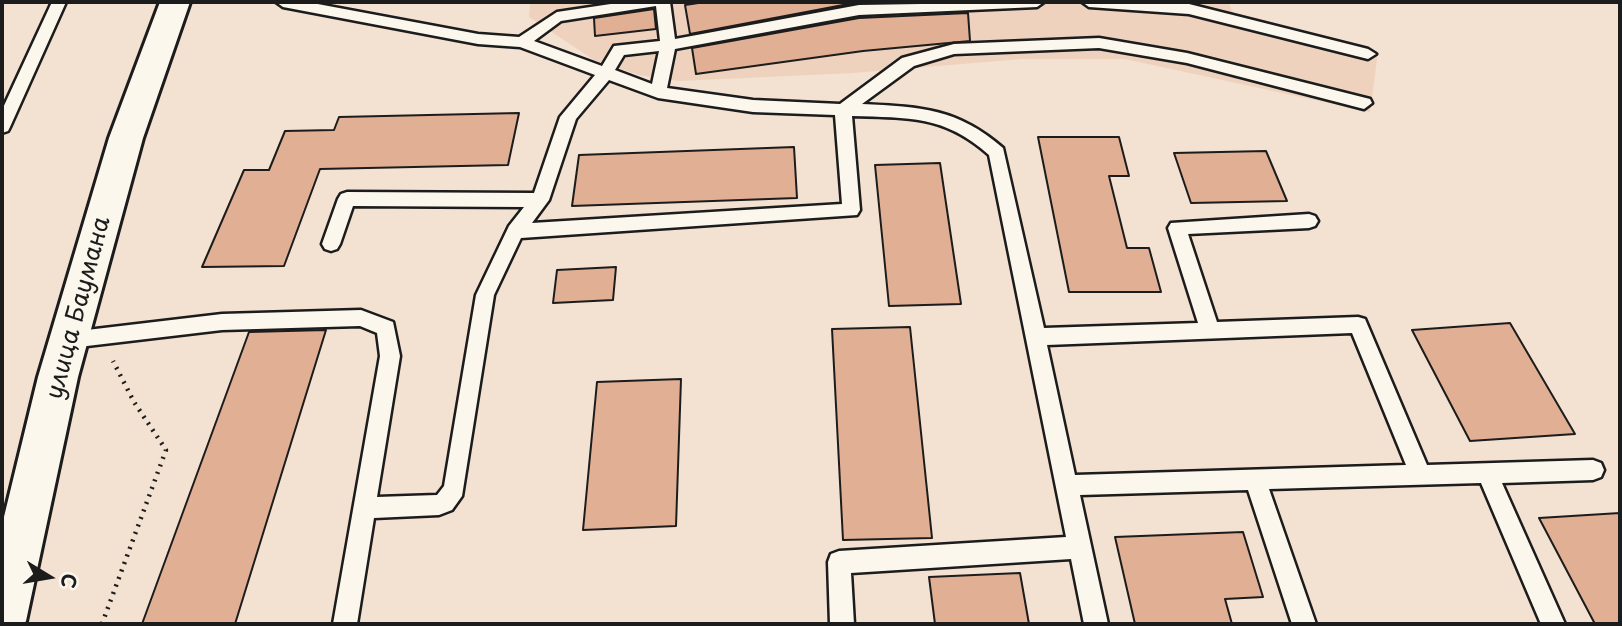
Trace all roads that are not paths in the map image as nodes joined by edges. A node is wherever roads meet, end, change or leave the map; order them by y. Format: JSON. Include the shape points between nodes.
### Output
{"nodes":[{"id":1,"x":59,"y":2,"type":"edge"},
{"id":2,"x":175,"y":2,"type":"edge"},
{"id":3,"x":283,"y":2,"type":"edge"},
{"id":4,"x":653,"y":2,"type":"edge"},
{"id":5,"x":663,"y":2,"type":"edge"},
{"id":6,"x":1037,"y":2,"type":"edge"},
{"id":7,"x":1089,"y":2,"type":"edge"},
{"id":8,"x":522,"y":42,"type":"junction"},
{"id":9,"x":668,"y":45,"type":"junction"},
{"id":10,"x":1368,"y":54,"type":"dead end"},
{"id":11,"x":606,"y":73,"type":"junction"},
{"id":12,"x":658,"y":92,"type":"junction"},
{"id":13,"x":1364,"y":103,"type":"dead end"},
{"id":14,"x":842,"y":110,"type":"junction"},
{"id":15,"x":2,"y":127,"type":"edge"},
{"id":16,"x":540,"y":200,"type":"junction"},
{"id":17,"x":1309,"y":221,"type":"dead end"},
{"id":18,"x":515,"y":231,"type":"junction"},
{"id":19,"x":331,"y":244,"type":"dead end"},
{"id":20,"x":1210,"y":331,"type":"junction"},
{"id":21,"x":1037,"y":337,"type":"junction"},
{"id":22,"x":70,"y":340,"type":"junction"},
{"id":23,"x":1593,"y":470,"type":"dead end"},
{"id":24,"x":1487,"y":473,"type":"junction"},
{"id":25,"x":1421,"y":475,"type":"junction"},
{"id":26,"x":1255,"y":480,"type":"junction"},
{"id":27,"x":1068,"y":485,"type":"junction"},
{"id":28,"x":364,"y":508,"type":"junction"},
{"id":29,"x":1080,"y":547,"type":"junction"},
{"id":30,"x":2,"y":621,"type":"edge"},
{"id":31,"x":345,"y":624,"type":"edge"},
{"id":32,"x":842,"y":624,"type":"edge"},
{"id":33,"x":1096,"y":624,"type":"edge"},
{"id":34,"x":1304,"y":624,"type":"edge"},
{"id":35,"x":1553,"y":624,"type":"edge"}],
"edges":[{"from":1,"to":15,"type":"lane"},
{"from":2,"to":22,"type":"street","name":"улица Баумана","via":[[126,138]]},
{"from":3,"to":8,"type":"lane","via":[[478,39]]},
{"from":4,"to":8,"type":"lane","via":[[557,17]]},
{"from":5,"to":9,"type":"lane"},
{"from":6,"to":9,"type":"lane","via":[[859,10]]},
{"from":7,"to":10,"type":"lane","via":[[1189,9]]},
{"from":8,"to":11,"type":"lane"},
{"from":9,"to":11,"type":"lane","via":[[619,50]]},
{"from":9,"to":12,"type":"lane"},
{"from":11,"to":12,"type":"lane"},
{"from":11,"to":16,"type":"lane","via":[[568,117]]},
{"from":12,"to":14,"type":"lane","via":[[753,106]]},
{"from":13,"to":14,"type":"lane","via":[[1187,58],[1099,43],[954,49],[908,62]]},
{"from":14,"to":18,"type":"lane","via":[[851,210]]},
{"from":14,"to":21,"type":"lane","via":[[941,117],[974,132],[997,152]]},
{"from":16,"to":18,"type":"lane"},
{"from":16,"to":19,"type":"lane","via":[[347,199]]},
{"from":17,"to":20,"type":"lane","via":[[1177,228]]},
{"from":18,"to":28,"type":"lane","via":[[485,295],[454,489],[445,503],[431,508]]},
{"from":20,"to":21,"type":"lane"},
{"from":20,"to":25,"type":"lane","via":[[1358,325]]},
{"from":21,"to":27,"type":"lane"},
{"from":22,"to":28,"type":"lane","via":[[222,322],[361,318],[386,328],[390,356]]},
{"from":22,"to":30,"type":"street","name":"улица Баумана"},
{"from":23,"to":24,"type":"lane"},
{"from":24,"to":25,"type":"lane"},
{"from":24,"to":35,"type":"lane"},
{"from":25,"to":26,"type":"lane"},
{"from":26,"to":27,"type":"lane"},
{"from":26,"to":34,"type":"lane"},
{"from":27,"to":29,"type":"lane"},
{"from":28,"to":31,"type":"lane"},
{"from":29,"to":32,"type":"lane","via":[[839,562]]},
{"from":29,"to":33,"type":"lane"}]}
